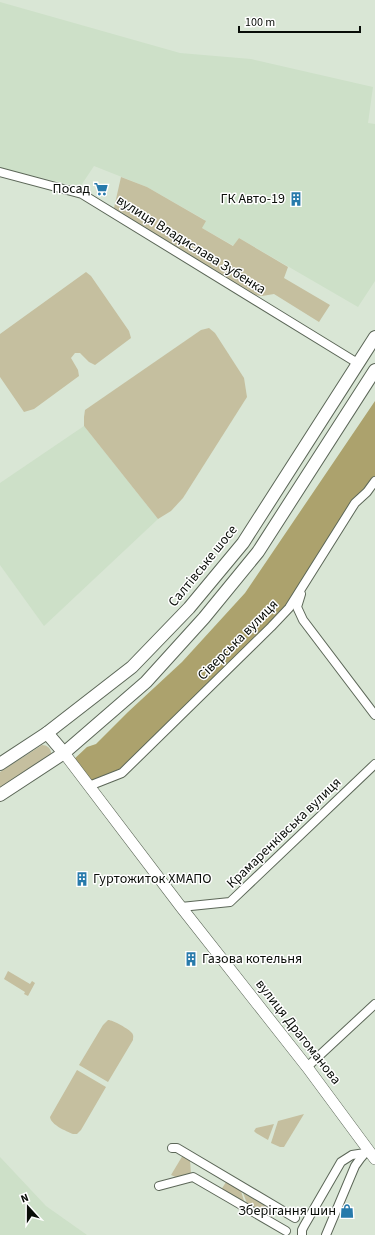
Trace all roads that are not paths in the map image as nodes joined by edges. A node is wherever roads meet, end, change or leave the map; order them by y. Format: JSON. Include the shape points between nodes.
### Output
{"nodes":[{"id":1,"x":0,"y":172,"type":"edge"},
{"id":2,"x":375,"y":337,"type":"edge"},
{"id":3,"x":358,"y":364,"type":"junction"},
{"id":4,"x":375,"y":372,"type":"edge"},
{"id":5,"x":375,"y":481,"type":"edge"},
{"id":6,"x":303,"y":586,"type":"junction"},
{"id":7,"x":375,"y":715,"type":"edge"},
{"id":8,"x":48,"y":733,"type":"junction"},
{"id":9,"x":64,"y":753,"type":"junction"},
{"id":10,"x":0,"y":764,"type":"edge"},
{"id":11,"x":375,"y":764,"type":"edge"},
{"id":12,"x":89,"y":786,"type":"junction"},
{"id":13,"x":0,"y":795,"type":"edge"},
{"id":14,"x":181,"y":907,"type":"junction"},
{"id":15,"x":375,"y":1004,"type":"edge"},
{"id":16,"x":307,"y":1066,"type":"junction"},
{"id":17,"x":172,"y":1148,"type":"dead end"},
{"id":18,"x":369,"y":1154,"type":"edge"},
{"id":19,"x":159,"y":1186,"type":"dead end"},
{"id":20,"x":295,"y":1218,"type":"dead end"},
{"id":21,"x":286,"y":1232,"type":"dead end"},
{"id":22,"x":302,"y":1235,"type":"edge"},
{"id":23,"x":326,"y":1235,"type":"edge"}],
"edges":[{"from":1,"to":3,"type":"street","name":"вулиця Владислава Зубенка","via":[[82,194]]},
{"from":2,"to":3,"type":"main road","name":"Салтівське шосе"},
{"from":3,"to":4,"type":"main road"},
{"from":3,"to":8,"type":"main road","name":"Салтівське шосе","via":[[243,543],[189,608],[132,667]]},
{"from":4,"to":9,"type":"main road","via":[[258,552],[204,618],[146,682]]},
{"from":5,"to":6,"type":"street","name":"Сіверська вулиця","via":[[355,503]]},
{"from":6,"to":7,"type":"street","via":[[297,607],[303,620]]},
{"from":6,"to":12,"type":"street","name":"Сіверська вулиця","via":[[289,608],[271,627],[122,773]]},
{"from":8,"to":9,"type":"main road"},
{"from":8,"to":10,"type":"main road","name":"Салтівське шосе"},
{"from":9,"to":12,"type":"street","name":"вулиця Драгоманова"},
{"from":9,"to":13,"type":"main road"},
{"from":11,"to":14,"type":"street","name":"Крамаренківська вулиця","via":[[230,902]]},
{"from":12,"to":14,"type":"street","name":"вулиця Драгоманова"},
{"from":14,"to":16,"type":"street","name":"вулиця Драгоманова"},
{"from":15,"to":16,"type":"street"},
{"from":16,"to":18,"type":"street","name":"вулиця Драгоманова"},
{"from":17,"to":20,"type":"street","via":[[177,1148]]},
{"from":18,"to":22,"type":"street","via":[[352,1155],[341,1162],[304,1226]]},
{"from":18,"to":23,"type":"street","via":[[360,1159],[354,1170]]},
{"from":19,"to":21,"type":"street","via":[[193,1177]]}]}
